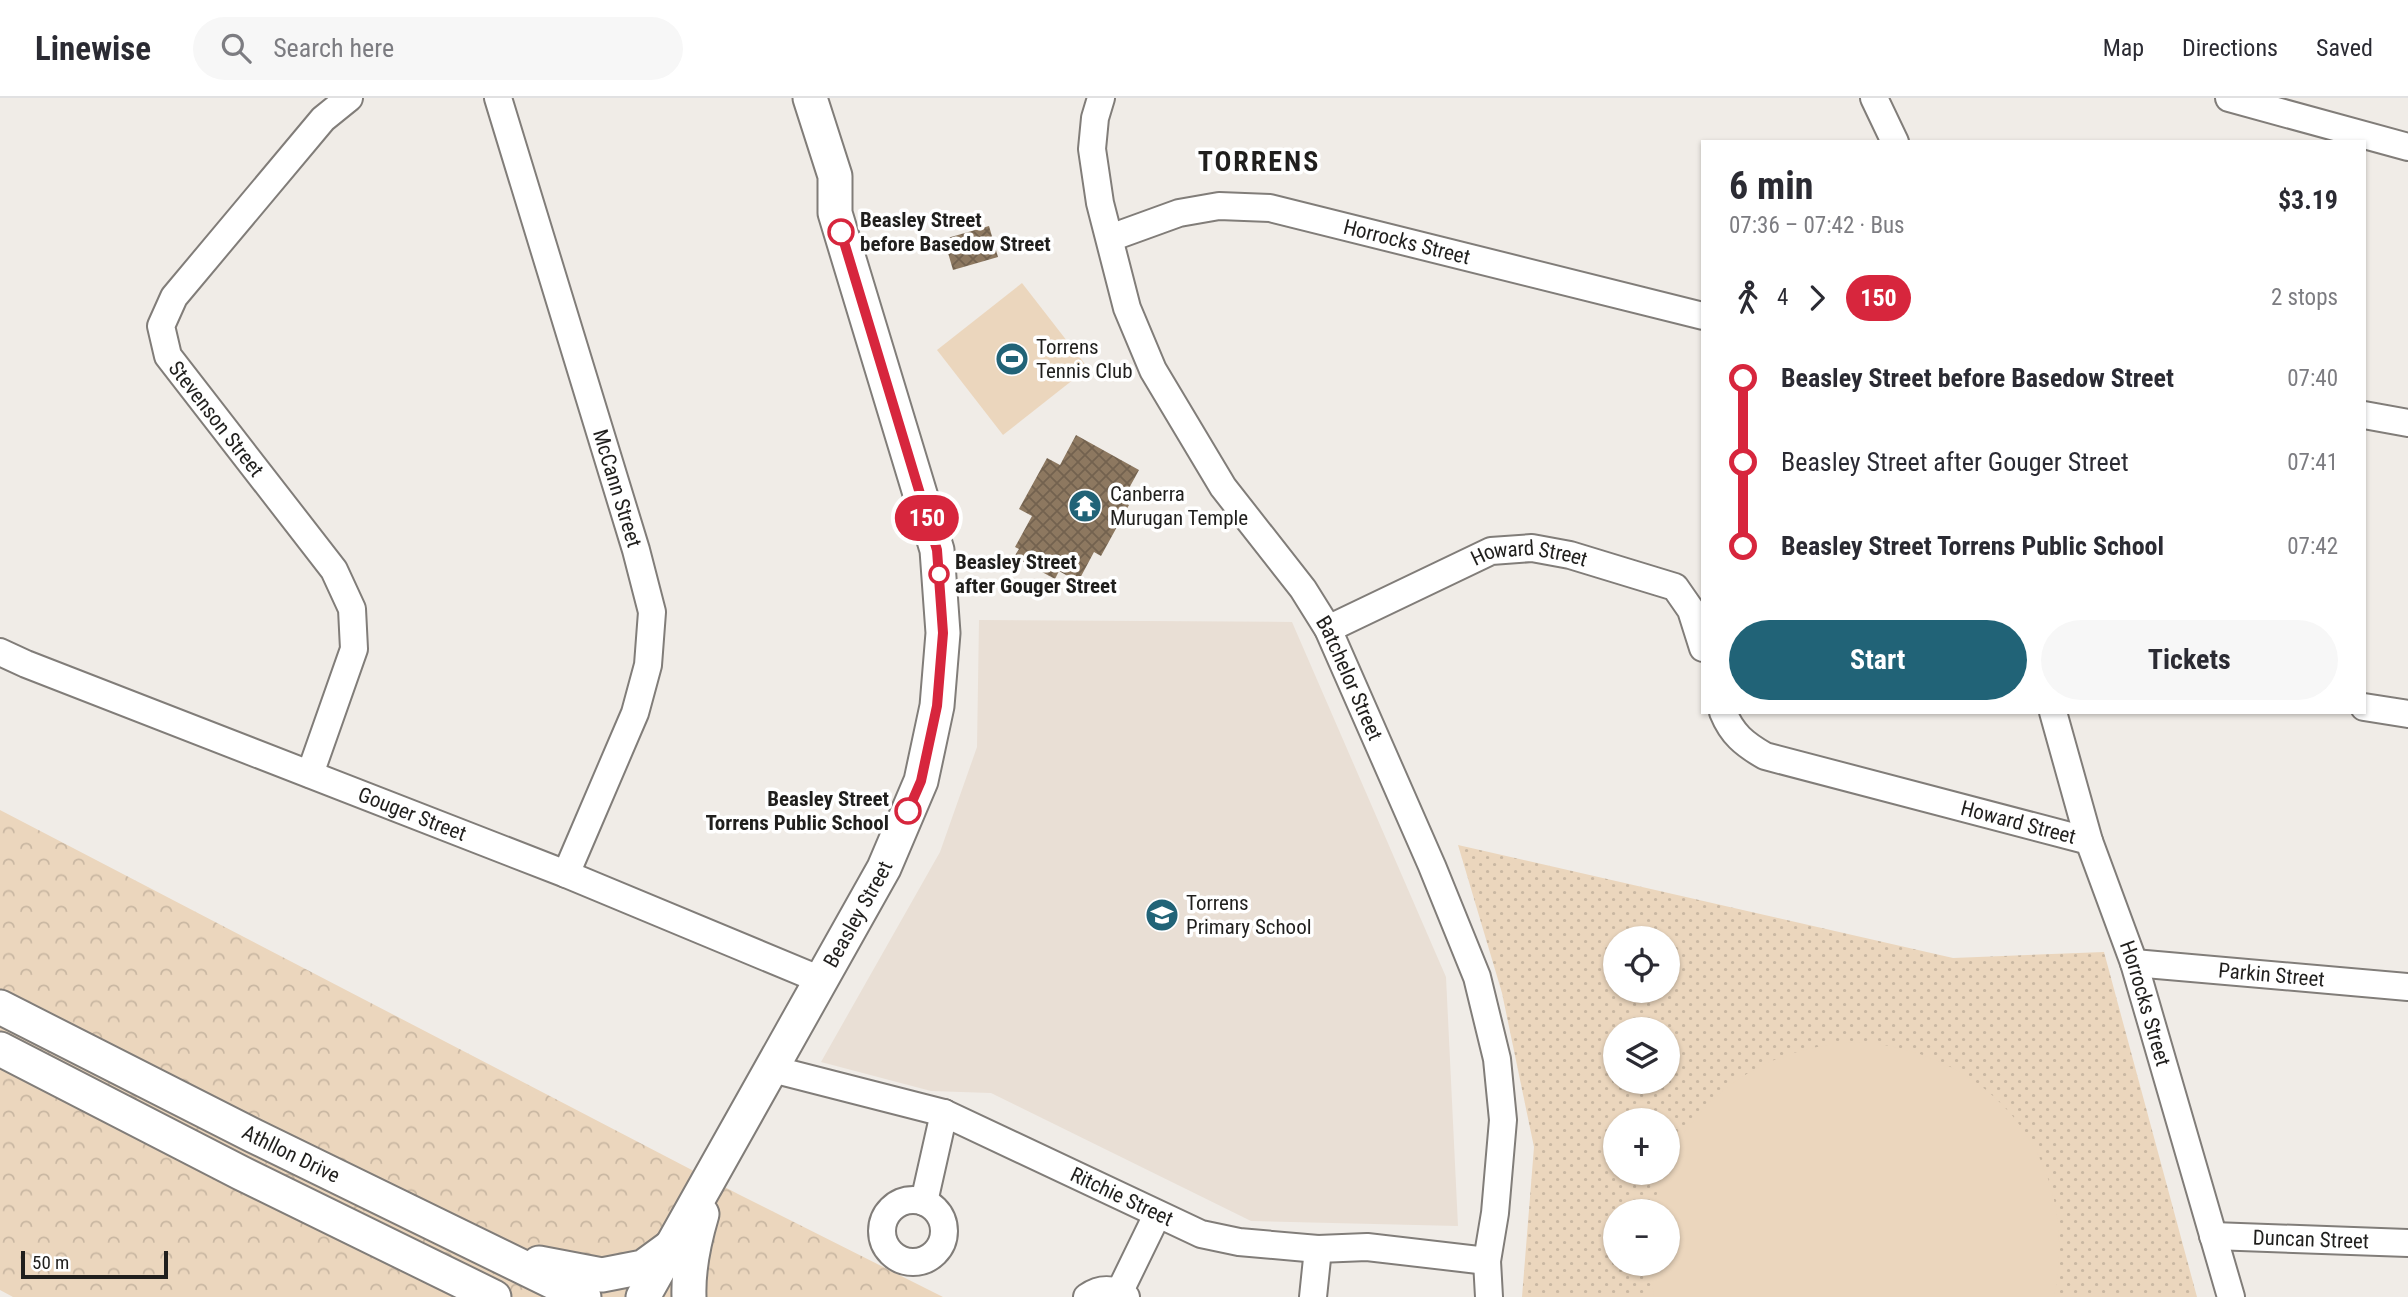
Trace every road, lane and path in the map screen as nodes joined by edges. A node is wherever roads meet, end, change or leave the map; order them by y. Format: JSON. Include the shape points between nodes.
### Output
{"nodes":[{"id":1,"x":349,"y":98,"type":"edge"},
{"id":2,"x":498,"y":98,"type":"edge"},
{"id":3,"x":786,"y":98,"type":"edge"},
{"id":4,"x":810,"y":98,"type":"edge"},
{"id":5,"x":1101,"y":98,"type":"edge"},
{"id":6,"x":2230,"y":98,"type":"edge"},
{"id":7,"x":1884,"y":102,"type":"edge"},
{"id":8,"x":1894,"y":140,"type":"edge"},
{"id":9,"x":2408,"y":147,"type":"edge"},
{"id":10,"x":835,"y":213,"type":"junction"},
{"id":11,"x":1110,"y":238,"type":"junction"},
{"id":12,"x":1701,"y":316,"type":"edge"},
{"id":13,"x":2366,"y":415,"type":"edge"},
{"id":14,"x":2408,"y":423,"type":"edge"},
{"id":15,"x":1328,"y":629,"type":"junction"},
{"id":16,"x":1701,"y":642,"type":"edge"},
{"id":17,"x":0,"y":652,"type":"edge"},
{"id":18,"x":2366,"y":707,"type":"edge"},
{"id":19,"x":1724,"y":714,"type":"edge"},
{"id":20,"x":2054,"y":714,"type":"edge"},
{"id":21,"x":2408,"y":714,"type":"edge"},
{"id":22,"x":310,"y":774,"type":"junction"},
{"id":23,"x":2089,"y":841,"type":"junction"},
{"id":24,"x":566,"y":874,"type":"junction"},
{"id":25,"x":2134,"y":963,"type":"junction"},
{"id":26,"x":821,"y":980,"type":"junction"},
{"id":27,"x":2408,"y":987,"type":"edge"},
{"id":28,"x":0,"y":1007,"type":"edge"},
{"id":29,"x":0,"y":1049,"type":"edge"},
{"id":30,"x":772,"y":1069,"type":"junction"},
{"id":31,"x":944,"y":1113,"type":"junction"},
{"id":32,"x":713,"y":1174,"type":"junction"},
{"id":33,"x":924,"y":1202,"type":"dead end"},
{"id":34,"x":1157,"y":1215,"type":"junction"},
{"id":35,"x":2213,"y":1236,"type":"junction"},
{"id":36,"x":2408,"y":1243,"type":"edge"},
{"id":37,"x":671,"y":1247,"type":"junction"},
{"id":38,"x":1318,"y":1249,"type":"junction"},
{"id":39,"x":502,"y":1257,"type":"junction"},
{"id":40,"x":1487,"y":1261,"type":"junction"},
{"id":41,"x":1123,"y":1295,"type":"edge"},
{"id":42,"x":494,"y":1297,"type":"edge"},
{"id":43,"x":584,"y":1297,"type":"edge"},
{"id":44,"x":643,"y":1297,"type":"edge"},
{"id":45,"x":688,"y":1297,"type":"edge"},
{"id":46,"x":1087,"y":1297,"type":"edge"},
{"id":47,"x":1312,"y":1297,"type":"edge"},
{"id":48,"x":1489,"y":1297,"type":"edge"},
{"id":49,"x":2231,"y":1297,"type":"edge"}],
"edges":[{"from":1,"to":22,"type":"street","name":"Stevenson Street","via":[[323,119],[174,297],[161,326],[168,356],[334,570],[352,609],[354,649]]},
{"from":2,"to":24,"type":"street","name":"McCann Street","via":[[652,612],[648,665],[635,713]]},
{"from":3,"to":10,"type":"main road","name":"Beasley Street","via":[[813,183]]},
{"from":4,"to":10,"type":"main road","name":"Beasley Street","via":[[835,176]]},
{"from":5,"to":11,"type":"street","name":"Batchelor Street","via":[[1092,149]]},
{"from":6,"to":9,"type":"street"},
{"from":7,"to":8,"type":"street"},
{"from":10,"to":26,"type":"main road","name":"Beasley Street","via":[[937,550],[943,633],[937,706],[921,781],[884,868]]},
{"from":11,"to":12,"type":"street","name":"Horrocks Street","via":[[1179,213],[1219,206],[1270,208]]},
{"from":11,"to":15,"type":"street","name":"Batchelor Street","via":[[1127,308],[1153,370],[1223,487],[1303,589]]},
{"from":13,"to":14,"type":"street"},
{"from":15,"to":16,"type":"street","name":"Howard Street","via":[[1491,551],[1532,548],[1675,587],[1691,610]]},
{"from":15,"to":40,"type":"street","name":"Batchelor Street","via":[[1432,866],[1489,1018],[1503,1120]]},
{"from":17,"to":22,"type":"street","name":"Gouger Street"},
{"from":18,"to":21,"type":"street"},
{"from":19,"to":23,"type":"street","name":"Howard Street","via":[[1730,729],[1745,744],[1765,755]]},
{"from":20,"to":23,"type":"street","name":"Horrocks Street"},
{"from":22,"to":24,"type":"street","name":"Gouger Street"},
{"from":23,"to":25,"type":"street","name":"Horrocks Street"},
{"from":24,"to":26,"type":"street","name":"Gouger Street"},
{"from":25,"to":27,"type":"street","name":"Parkin Street"},
{"from":25,"to":35,"type":"street","name":"Horrocks Street"},
{"from":26,"to":30,"type":"main road","name":"Beasley Street"},
{"from":28,"to":39,"type":"main road","name":"Athllon Drive"},
{"from":29,"to":42,"type":"main road","name":"Athllon Drive"},
{"from":30,"to":31,"type":"street","name":"Ritchie Street"},
{"from":30,"to":32,"type":"main road","name":"Beasley Street"},
{"from":31,"to":33,"type":"street"},
{"from":31,"to":34,"type":"street","name":"Ritchie Street"},
{"from":32,"to":37,"type":"main road","name":"Beasley Street"},
{"from":32,"to":45,"type":"main road","via":[[695,1238]]},
{"from":34,"to":38,"type":"street","name":"Ritchie Street","via":[[1201,1234]]},
{"from":34,"to":41,"type":"street"},
{"from":35,"to":36,"type":"street","name":"Duncan Street"},
{"from":35,"to":49,"type":"street","name":"Horrocks Street"},
{"from":37,"to":39,"type":"main road","via":[[643,1267],[602,1275]]},
{"from":37,"to":44,"type":"main road","name":"Beasley Street"},
{"from":38,"to":40,"type":"street","name":"Ritchie Street","via":[[1367,1247]]},
{"from":38,"to":47,"type":"street"},
{"from":39,"to":43,"type":"main road","name":"Athllon Drive"},
{"from":40,"to":48,"type":"street","name":"Batchelor Street"},
{"from":41,"to":46,"type":"street","via":[[1098,1291]]}]}
